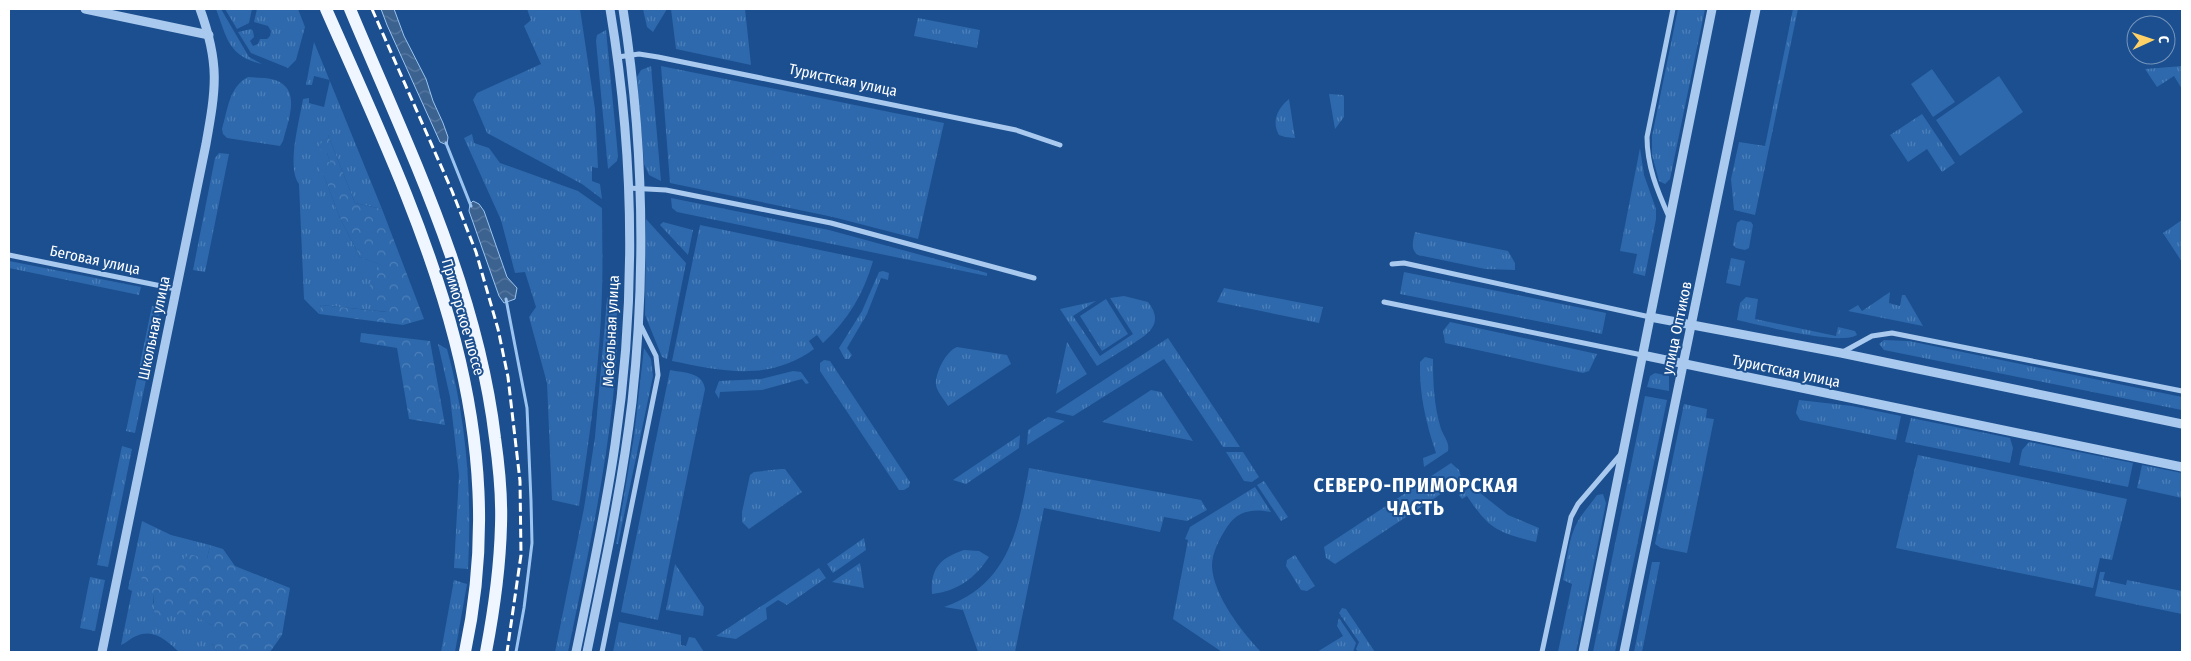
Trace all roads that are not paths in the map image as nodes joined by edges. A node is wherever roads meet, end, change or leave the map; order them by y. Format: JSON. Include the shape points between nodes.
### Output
{"nodes":[{"id":1,"x":85,"y":9,"type":"edge"},
{"id":2,"x":200,"y":9,"type":"edge"},
{"id":3,"x":326,"y":9,"type":"edge"},
{"id":4,"x":350,"y":9,"type":"edge"},
{"id":5,"x":610,"y":9,"type":"edge"},
{"id":6,"x":622,"y":9,"type":"edge"},
{"id":7,"x":1673,"y":9,"type":"edge"},
{"id":8,"x":1712,"y":9,"type":"edge"},
{"id":9,"x":1756,"y":9,"type":"edge"},
{"id":10,"x":209,"y":35,"type":"junction"},
{"id":11,"x":629,"y":55,"type":"junction"},
{"id":12,"x":618,"y":57,"type":"junction"},
{"id":13,"x":1060,"y":145,"type":"dead end"},
{"id":14,"x":628,"y":188,"type":"junction"},
{"id":15,"x":640,"y":188,"type":"junction"},
{"id":16,"x":1670,"y":220,"type":"junction"},
{"id":17,"x":9,"y":255,"type":"edge"},
{"id":18,"x":1392,"y":264,"type":"dead end"},
{"id":19,"x":1034,"y":278,"type":"dead end"},
{"id":20,"x":176,"y":290,"type":"junction"},
{"id":21,"x":1384,"y":302,"type":"dead end"},
{"id":22,"x":1650,"y":317,"type":"junction"},
{"id":23,"x":639,"y":321,"type":"junction"},
{"id":24,"x":1692,"y":325,"type":"junction"},
{"id":25,"x":1840,"y":354,"type":"junction"},
{"id":26,"x":1642,"y":355,"type":"junction"},
{"id":27,"x":1684,"y":364,"type":"junction"},
{"id":28,"x":2182,"y":391,"type":"edge"},
{"id":29,"x":2182,"y":424,"type":"edge"},
{"id":30,"x":1623,"y":452,"type":"junction"},
{"id":31,"x":2182,"y":467,"type":"edge"},
{"id":32,"x":102,"y":652,"type":"edge"},
{"id":33,"x":465,"y":652,"type":"edge"},
{"id":34,"x":486,"y":652,"type":"edge"},
{"id":35,"x":576,"y":652,"type":"edge"},
{"id":36,"x":587,"y":652,"type":"edge"},
{"id":37,"x":602,"y":652,"type":"edge"},
{"id":38,"x":1542,"y":652,"type":"edge"},
{"id":39,"x":1583,"y":652,"type":"edge"},
{"id":40,"x":1624,"y":652,"type":"edge"}],
"edges":[{"from":1,"to":10,"type":"street"},
{"from":2,"to":10,"type":"street","name":"Школьная улица"},
{"from":3,"to":33,"type":"main road","name":"Приморское шоссе","via":[[382,136],[435,269],[466,384],[475,445],[479,539],[477,579]]},
{"from":4,"to":34,"type":"main road","name":"Приморское шоссе","via":[[434,209],[461,283],[487,384],[499,468],[501,523],[493,617]]},
{"from":5,"to":12,"type":"street","name":"Мебельная улица"},
{"from":6,"to":11,"type":"street","name":"Мебельная улица"},
{"from":7,"to":16,"type":"street","via":[[1647,137],[1650,173]]},
{"from":8,"to":16,"type":"street","name":"улица Оптиков"},
{"from":9,"to":24,"type":"street","name":"улица Оптиков"},
{"from":10,"to":20,"type":"street","name":"Школьная улица","via":[[215,92]]},
{"from":11,"to":12,"type":"street","name":"Туристская улица"},
{"from":11,"to":13,"type":"street","name":"Туристская улица","via":[[658,57],[988,124]]},
{"from":11,"to":15,"type":"street","name":"Мебельная улица"},
{"from":12,"to":14,"type":"street","name":"Мебельная улица"},
{"from":14,"to":15,"type":"street"},
{"from":14,"to":35,"type":"street","name":"Мебельная улица","via":[[628,295],[621,402],[602,524]]},
{"from":15,"to":19,"type":"street","via":[[666,190],[831,223]]},
{"from":15,"to":23,"type":"street","name":"Мебельная улица"},
{"from":16,"to":22,"type":"street","name":"улица Оптиков"},
{"from":17,"to":20,"type":"street","name":"Беговая улица"},
{"from":18,"to":22,"type":"street","name":"Туристская улица","via":[[1404,263]]},
{"from":20,"to":32,"type":"street","name":"Школьная улица"},
{"from":21,"to":26,"type":"street","name":"Туристская улица"},
{"from":22,"to":24,"type":"street","name":"Туристская улица"},
{"from":22,"to":26,"type":"street","name":"улица Оптиков"},
{"from":23,"to":36,"type":"street","name":"Мебельная улица","via":[[620,486]]},
{"from":23,"to":37,"type":"street","via":[[656,356],[658,374]]},
{"from":24,"to":25,"type":"street","name":"Туристская улица"},
{"from":24,"to":27,"type":"street","name":"улица Оптиков"},
{"from":25,"to":28,"type":"street","name":"Туристская улица","via":[[1872,336],[1892,333]]},
{"from":25,"to":29,"type":"street","name":"Туристская улица"},
{"from":26,"to":27,"type":"street","name":"Туристская улица"},
{"from":26,"to":30,"type":"street","name":"улица Оптиков"},
{"from":27,"to":31,"type":"street","name":"Туристская улица"},
{"from":27,"to":40,"type":"street","name":"улица Оптиков"},
{"from":30,"to":38,"type":"street","via":[[1578,504],[1571,517]]},
{"from":30,"to":39,"type":"street","name":"улица Оптиков"}]}
